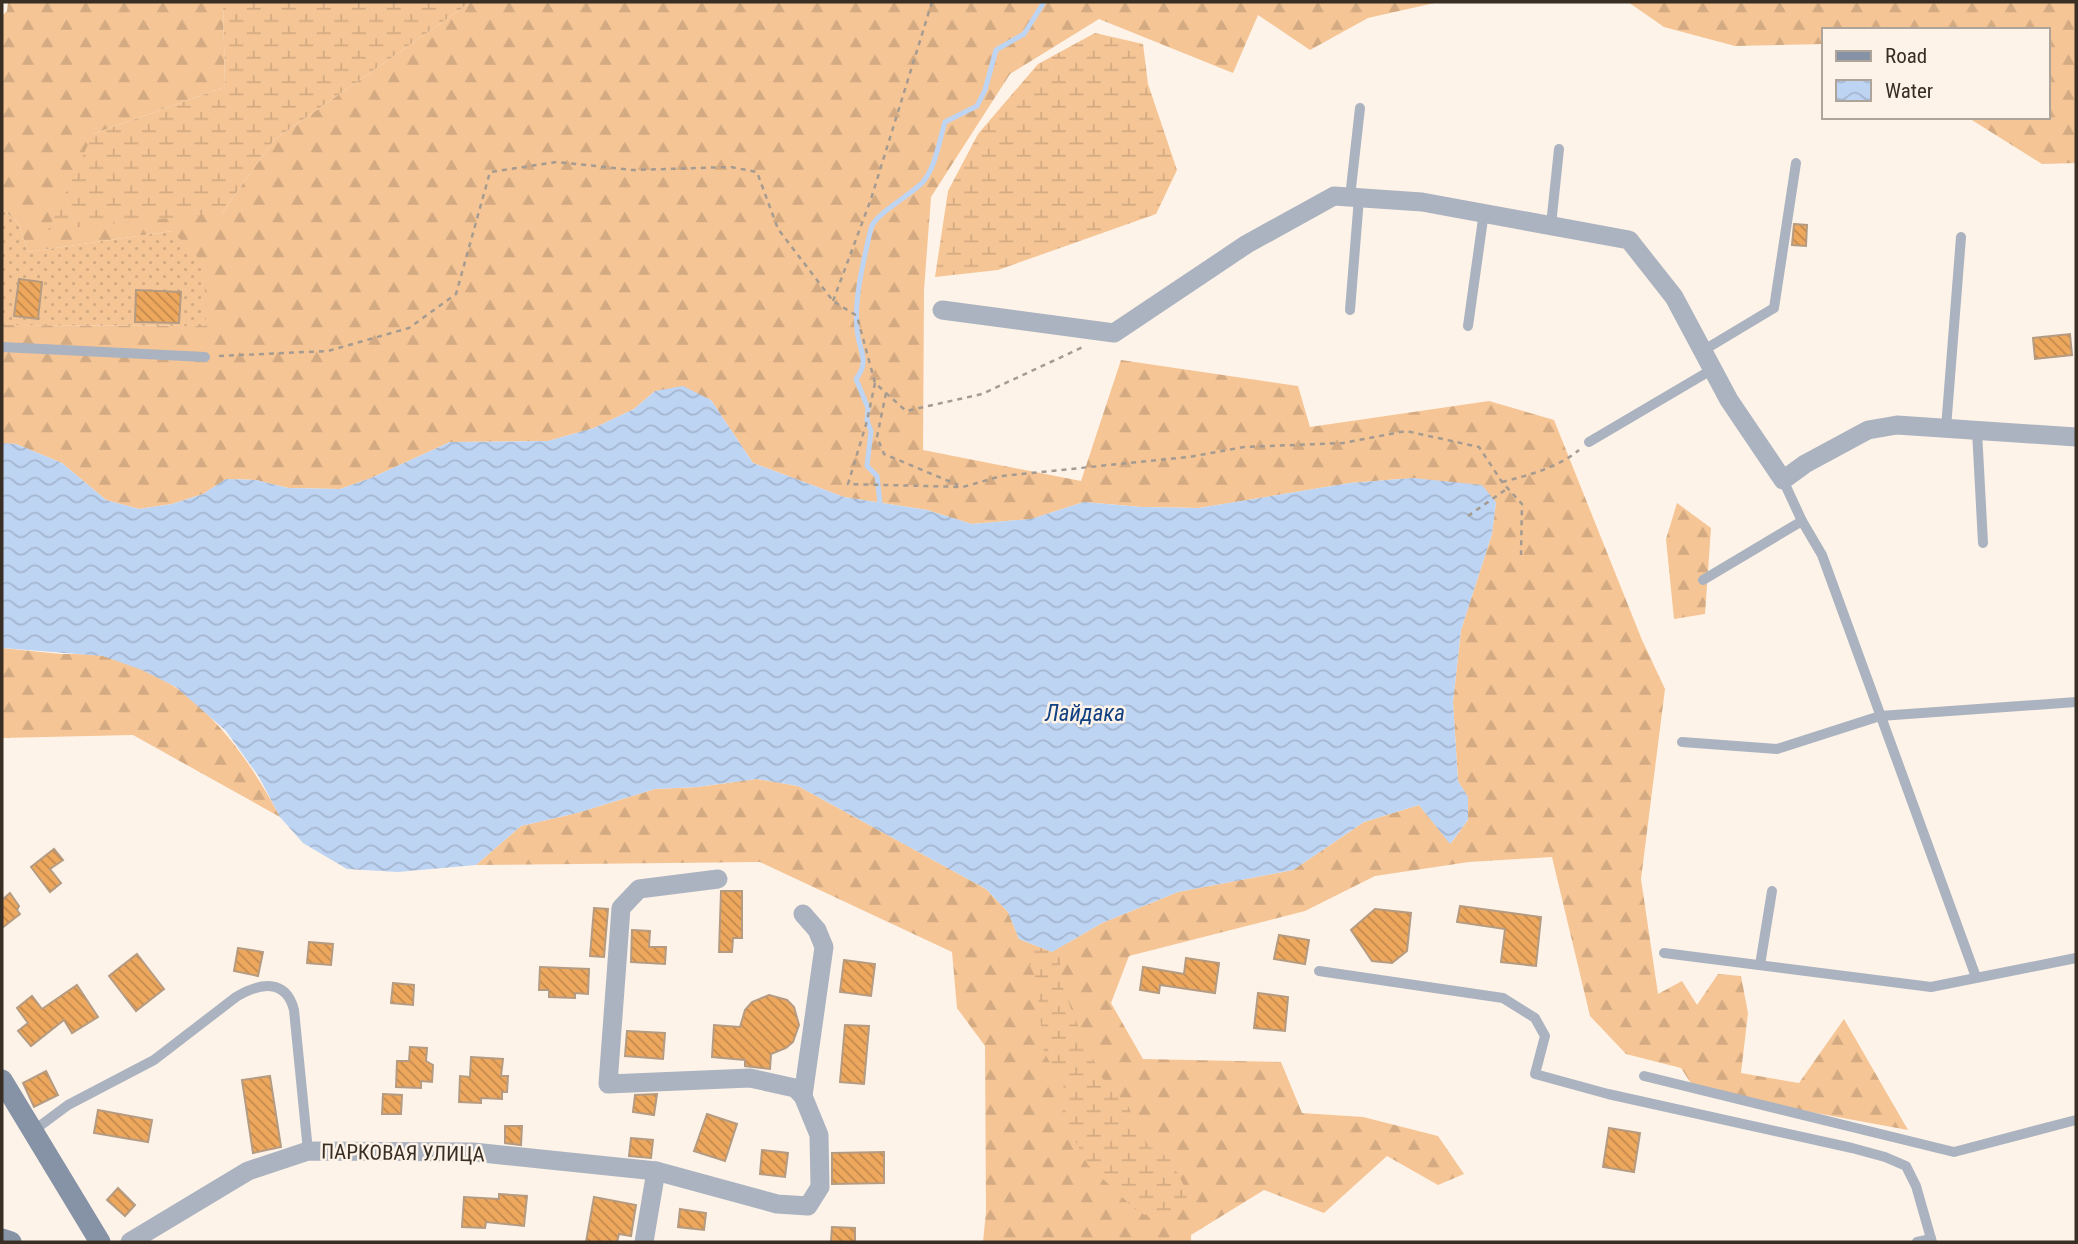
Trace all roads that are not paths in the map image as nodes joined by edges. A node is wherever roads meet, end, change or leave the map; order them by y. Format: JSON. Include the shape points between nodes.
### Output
{"nodes":[{"id":1,"x":1360,"y":108,"type":"dead end"},
{"id":2,"x":1559,"y":149,"type":"dead end"},
{"id":3,"x":1796,"y":163,"type":"dead end"},
{"id":4,"x":1354,"y":197,"type":"junction"},
{"id":5,"x":1484,"y":212,"type":"junction"},
{"id":6,"x":1550,"y":225,"type":"junction"},
{"id":7,"x":1961,"y":237,"type":"dead end"},
{"id":8,"x":943,"y":310,"type":"dead end"},
{"id":9,"x":1350,"y":310,"type":"dead end"},
{"id":10,"x":1468,"y":326,"type":"dead end"},
{"id":11,"x":2,"y":347,"type":"edge"},
{"id":12,"x":1704,"y":350,"type":"junction"},
{"id":13,"x":205,"y":358,"type":"road end"},
{"id":14,"x":1713,"y":369,"type":"junction"},
{"id":15,"x":1946,"y":428,"type":"junction"},
{"id":16,"x":1978,"y":431,"type":"junction"},
{"id":17,"x":2076,"y":437,"type":"edge"},
{"id":18,"x":1589,"y":442,"type":"road end"},
{"id":19,"x":1783,"y":480,"type":"junction"},
{"id":20,"x":1802,"y":520,"type":"junction"},
{"id":21,"x":1983,"y":543,"type":"dead end"},
{"id":22,"x":1703,"y":580,"type":"dead end"},
{"id":23,"x":2076,"y":702,"type":"edge"},
{"id":24,"x":1880,"y":716,"type":"junction"},
{"id":25,"x":1682,"y":742,"type":"dead end"},
{"id":26,"x":718,"y":879,"type":"dead end"},
{"id":27,"x":1772,"y":891,"type":"dead end"},
{"id":28,"x":803,"y":915,"type":"dead end"},
{"id":29,"x":1664,"y":953,"type":"dead end"},
{"id":30,"x":2076,"y":958,"type":"edge"},
{"id":31,"x":1760,"y":965,"type":"junction"},
{"id":32,"x":1319,"y":971,"type":"dead end"},
{"id":33,"x":1976,"y":977,"type":"junction"},
{"id":34,"x":1644,"y":1076,"type":"dead end"},
{"id":35,"x":2,"y":1080,"type":"edge"},
{"id":36,"x":803,"y":1096,"type":"junction"},
{"id":37,"x":2076,"y":1120,"type":"edge"},
{"id":38,"x":33,"y":1131,"type":"junction"},
{"id":39,"x":308,"y":1152,"type":"junction"},
{"id":40,"x":656,"y":1171,"type":"junction"},
{"id":41,"x":2,"y":1239,"type":"edge"},
{"id":42,"x":1931,"y":1241,"type":"edge"},
{"id":43,"x":11,"y":1242,"type":"edge"},
{"id":44,"x":100,"y":1242,"type":"edge"},
{"id":45,"x":131,"y":1242,"type":"edge"},
{"id":46,"x":644,"y":1242,"type":"edge"},
{"id":47,"x":1917,"y":1242,"type":"edge"}],
"edges":[{"from":1,"to":4,"type":"lane"},
{"from":2,"to":6,"type":"lane"},
{"from":3,"to":12,"type":"lane","via":[[1774,308]]},
{"from":4,"to":5,"type":"street"},
{"from":4,"to":8,"type":"street","via":[[1334,196],[1247,244],[1114,333]]},
{"from":4,"to":9,"type":"lane"},
{"from":5,"to":6,"type":"street"},
{"from":5,"to":10,"type":"lane"},
{"from":6,"to":12,"type":"street","via":[[1629,240],[1674,297]]},
{"from":7,"to":15,"type":"lane"},
{"from":11,"to":13,"type":"lane"},
{"from":12,"to":14,"type":"street"},
{"from":14,"to":18,"type":"lane"},
{"from":14,"to":19,"type":"street"},
{"from":15,"to":16,"type":"street"},
{"from":15,"to":19,"type":"street","via":[[1897,425],[1868,430]]},
{"from":16,"to":17,"type":"street"},
{"from":16,"to":21,"type":"lane"},
{"from":19,"to":20,"type":"lane"},
{"from":20,"to":22,"type":"lane"},
{"from":20,"to":24,"type":"lane","via":[[1822,555]]},
{"from":23,"to":24,"type":"lane"},
{"from":24,"to":25,"type":"lane","via":[[1777,749]]},
{"from":24,"to":33,"type":"lane"},
{"from":26,"to":36,"type":"street","via":[[639,890],[621,908],[608,1084],[750,1078],[794,1088]]},
{"from":27,"to":31,"type":"lane"},
{"from":28,"to":36,"type":"street","via":[[824,947]]},
{"from":29,"to":31,"type":"lane"},
{"from":30,"to":33,"type":"lane"},
{"from":31,"to":33,"type":"lane","via":[[1931,988]]},
{"from":32,"to":42,"type":"lane","via":[[1503,998],[1535,1018],[1545,1036],[1535,1074],[1852,1148],[1906,1166]]},
{"from":34,"to":37,"type":"lane","via":[[1954,1152]]},
{"from":35,"to":38,"type":"street"},
{"from":36,"to":40,"type":"street","name":"ПАРКОВАЯ УЛИЦА","via":[[818,1135],[820,1187],[808,1206],[778,1204]]},
{"from":38,"to":39,"type":"lane","via":[[68,1105],[154,1060],[243,993],[267,986],[280,988],[290,997]]},
{"from":38,"to":44,"type":"street"},
{"from":39,"to":40,"type":"street","name":"ПАРКОВАЯ УЛИЦА","via":[[473,1152]]},
{"from":39,"to":45,"type":"street","name":"ПАРКОВАЯ УЛИЦА","via":[[248,1171]]},
{"from":40,"to":46,"type":"street"},
{"from":41,"to":43,"type":"street"},
{"from":42,"to":47,"type":"lane"}]}
